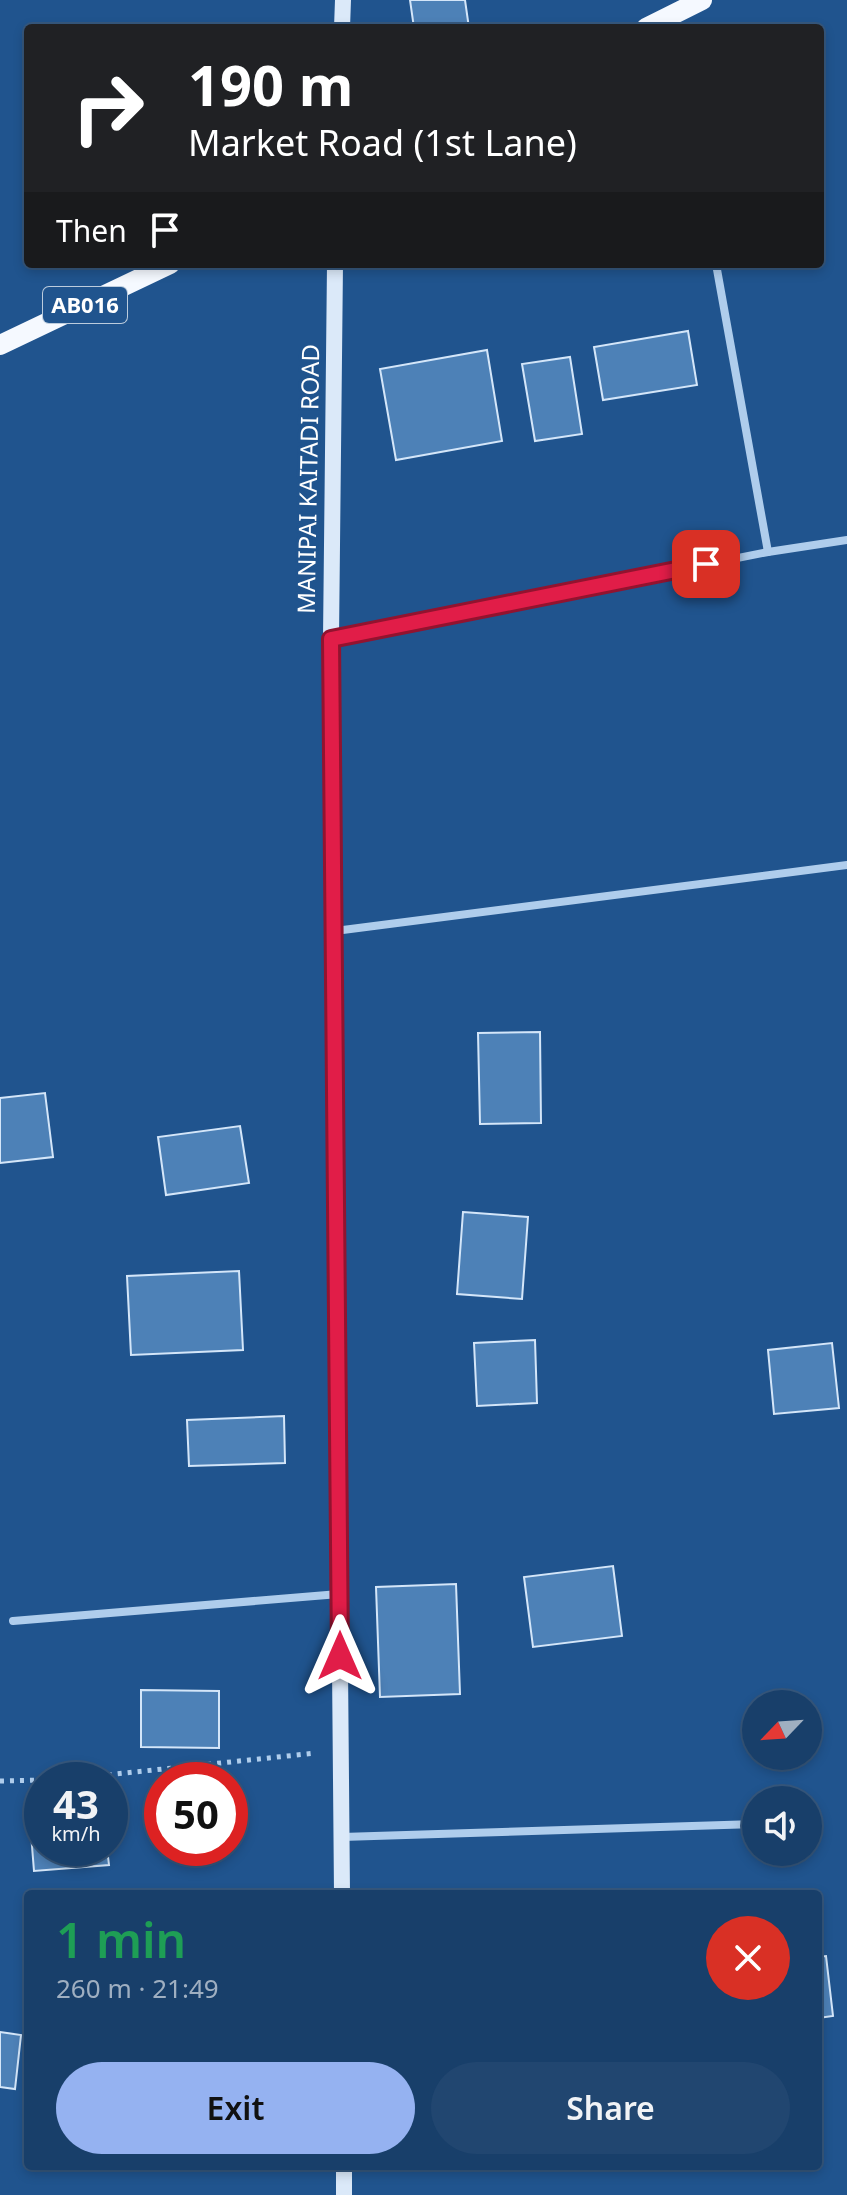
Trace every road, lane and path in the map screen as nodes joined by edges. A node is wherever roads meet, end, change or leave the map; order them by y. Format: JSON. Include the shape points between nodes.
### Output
{"nodes":[{"id":1,"x":343,"y":0,"type":"edge"},
{"id":2,"x":702,"y":0,"type":"edge"},
{"id":3,"x":672,"y":22,"type":"edge"},
{"id":4,"x":342,"y":24,"type":"edge"},
{"id":5,"x":162,"y":268,"type":"edge"},
{"id":6,"x":335,"y":268,"type":"edge"},
{"id":7,"x":717,"y":268,"type":"edge"},
{"id":8,"x":0,"y":345,"type":"edge"},
{"id":9,"x":847,"y":540,"type":"edge"},
{"id":10,"x":768,"y":552,"type":"junction"},
{"id":11,"x":331,"y":639,"type":"junction"},
{"id":12,"x":847,"y":865,"type":"edge"},
{"id":13,"x":335,"y":931,"type":"junction"},
{"id":14,"x":340,"y":1593,"type":"junction"},
{"id":15,"x":13,"y":1621,"type":"dead end"},
{"id":16,"x":340,"y":1751,"type":"junction"},
{"id":17,"x":128,"y":1773,"type":"edge"},
{"id":18,"x":24,"y":1780,"type":"edge"},
{"id":19,"x":0,"y":1781,"type":"edge"},
{"id":20,"x":742,"y":1824,"type":"edge"},
{"id":21,"x":341,"y":1837,"type":"junction"},
{"id":22,"x":342,"y":1890,"type":"edge"},
{"id":23,"x":344,"y":2170,"type":"edge"},
{"id":24,"x":344,"y":2195,"type":"edge"}],
"edges":[{"from":1,"to":4,"type":"main road"},
{"from":2,"to":3,"type":"main road"},
{"from":5,"to":8,"type":"main road","number":"AB016"},
{"from":6,"to":11,"type":"main road","name":"MANIPAI KAITADI ROAD"},
{"from":7,"to":10,"type":"street"},
{"from":9,"to":10,"type":"street"},
{"from":10,"to":11,"type":"street"},
{"from":11,"to":13,"type":"main road","name":"MANIPAI KAITADI ROAD"},
{"from":12,"to":13,"type":"street"},
{"from":13,"to":14,"type":"main road","name":"MANIPAI KAITADI ROAD"},
{"from":14,"to":15,"type":"street"},
{"from":14,"to":16,"type":"main road","name":"MANIPAI KAITADI ROAD"},
{"from":16,"to":17,"type":"path"},
{"from":16,"to":21,"type":"main road","name":"MANIPAI KAITADI ROAD"},
{"from":18,"to":19,"type":"path"},
{"from":20,"to":21,"type":"street"},
{"from":21,"to":22,"type":"main road","name":"MANIPAI KAITADI ROAD"},
{"from":23,"to":24,"type":"main road"}]}
